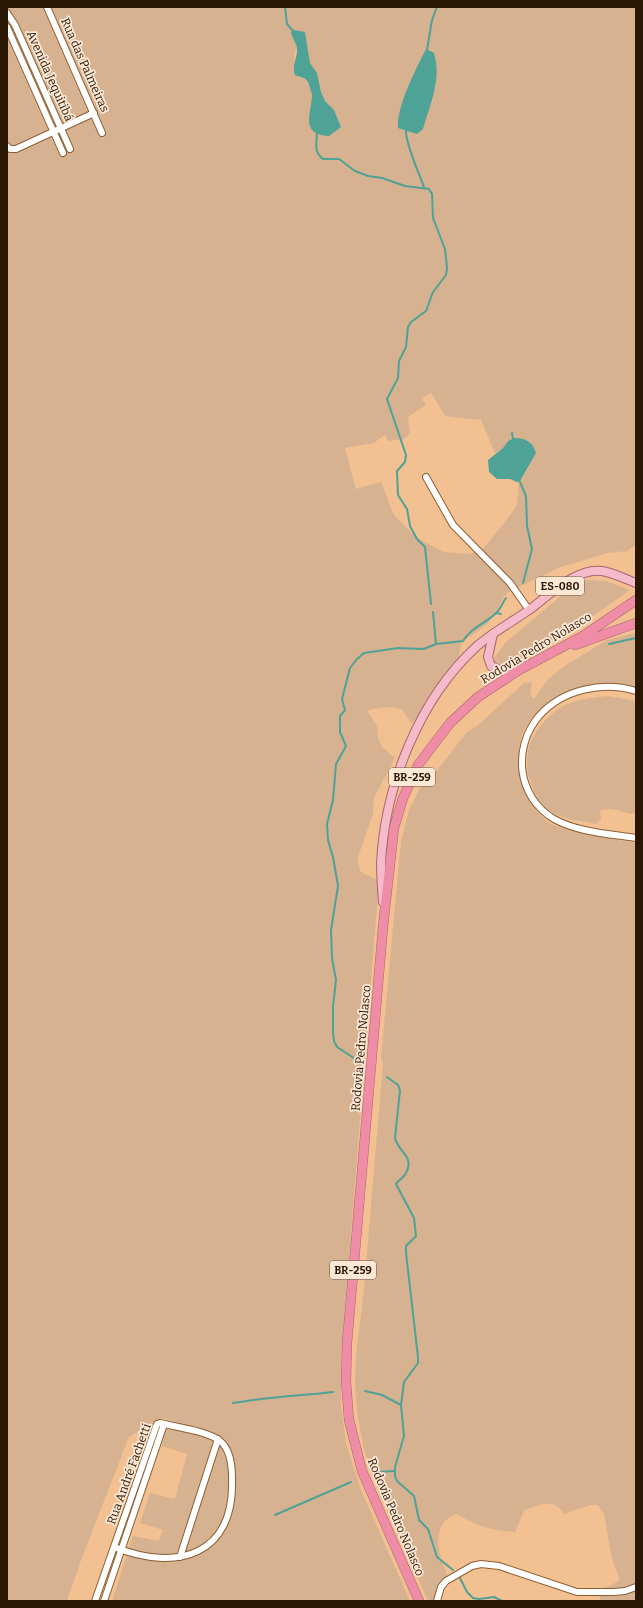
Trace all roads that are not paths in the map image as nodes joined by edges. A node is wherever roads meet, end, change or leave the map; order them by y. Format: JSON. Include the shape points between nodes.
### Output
{"nodes":[{"id":1,"x":47,"y":7,"type":"edge"},
{"id":2,"x":7,"y":13,"type":"edge"},
{"id":3,"x":7,"y":27,"type":"edge"},
{"id":4,"x":94,"y":113,"type":"junction"},
{"id":5,"x":61,"y":128,"type":"junction"},
{"id":6,"x":54,"y":131,"type":"junction"},
{"id":7,"x":102,"y":133,"type":"dead end"},
{"id":8,"x":9,"y":148,"type":"edge"},
{"id":9,"x":70,"y":149,"type":"dead end"},
{"id":10,"x":63,"y":153,"type":"dead end"},
{"id":11,"x":426,"y":477,"type":"dead end"},
{"id":12,"x":438,"y":510,"type":"dead end"},
{"id":13,"x":447,"y":517,"type":"junction"},
{"id":14,"x":636,"y":583,"type":"edge"},
{"id":15,"x":633,"y":602,"type":"edge"},
{"id":16,"x":529,"y":610,"type":"junction"},
{"id":17,"x":636,"y":623,"type":"edge"},
{"id":18,"x":493,"y":634,"type":"junction"},
{"id":19,"x":555,"y":652,"type":"junction"},
{"id":20,"x":520,"y":670,"type":"junction"},
{"id":21,"x":636,"y":691,"type":"edge"},
{"id":22,"x":636,"y":838,"type":"edge"},
{"id":23,"x":384,"y":927,"type":"junction"},
{"id":24,"x":164,"y":1424,"type":"junction"},
{"id":25,"x":218,"y":1439,"type":"junction"},
{"id":26,"x":114,"y":1547,"type":"junction"},
{"id":27,"x":121,"y":1550,"type":"junction"},
{"id":28,"x":180,"y":1558,"type":"junction"},
{"id":29,"x":636,"y":1587,"type":"edge"},
{"id":30,"x":95,"y":1601,"type":"edge"},
{"id":31,"x":104,"y":1601,"type":"edge"},
{"id":32,"x":419,"y":1601,"type":"edge"},
{"id":33,"x":437,"y":1601,"type":"edge"}],
"edges":[{"from":1,"to":4,"type":"street","name":"Rua das Palmeiras"},
{"from":2,"to":5,"type":"street","name":"Avenida Jequitibá","via":[[15,25]]},
{"from":3,"to":6,"type":"street","name":"Avenida Jequitibá"},
{"from":4,"to":5,"type":"street"},
{"from":4,"to":7,"type":"street","name":"Rua das Palmeiras"},
{"from":5,"to":6,"type":"street"},
{"from":5,"to":9,"type":"street","name":"Avenida Jequitibá"},
{"from":6,"to":8,"type":"street","via":[[16,149]]},
{"from":6,"to":10,"type":"street","name":"Avenida Jequitibá"},
{"from":11,"to":13,"type":"street"},
{"from":12,"to":13,"type":"street"},
{"from":13,"to":16,"type":"street","via":[[510,582]]},
{"from":14,"to":16,"type":"main road","number":"ES-080","via":[[603,571],[589,572],[572,578]]},
{"from":15,"to":19,"type":"highway","name":"Rodovia Pedro Nolasco","number":"BR-259"},
{"from":16,"to":18,"type":"main road","number":"ES-080"},
{"from":17,"to":19,"type":"highway"},
{"from":18,"to":20,"type":"main road","via":[[488,657],[491,666],[502,671]]},
{"from":18,"to":23,"type":"main road","via":[[477,646],[447,679],[427,709],[403,759],[394,790],[382,856]]},
{"from":19,"to":20,"type":"highway","name":"Rodovia Pedro Nolasco","number":"BR-259"},
{"from":20,"to":23,"type":"highway","name":"Rodovia Pedro Nolasco","number":"BR-259","via":[[478,697],[461,712],[418,765],[403,798],[394,828]]},
{"from":21,"to":22,"type":"street","via":[[618,686],[594,687],[580,690],[557,702],[539,716],[530,730],[524,746],[522,770],[525,786],[535,803],[553,818],[591,831]]},
{"from":23,"to":32,"type":"highway","name":"Rodovia Pedro Nolasco","number":"BR-259","via":[[346,1382],[349,1420],[362,1471]]},
{"from":24,"to":25,"type":"street"},
{"from":24,"to":26,"type":"street","name":"Rua André Fachetti","via":[[158,1423],[156,1426]]},
{"from":24,"to":27,"type":"street","name":"Rua André Fachetti"},
{"from":25,"to":28,"type":"street"},
{"from":25,"to":28,"type":"street","via":[[227,1452],[232,1472],[233,1494],[230,1509],[216,1537],[205,1546]]},
{"from":26,"to":27,"type":"street"},
{"from":26,"to":30,"type":"street","name":"Rua André Fachetti"},
{"from":27,"to":28,"type":"street","via":[[148,1558]]},
{"from":27,"to":31,"type":"street","name":"Rua André Fachetti"},
{"from":29,"to":33,"type":"street","via":[[614,1592],[577,1592],[499,1566],[481,1564],[472,1566],[446,1581],[441,1587]]}]}
